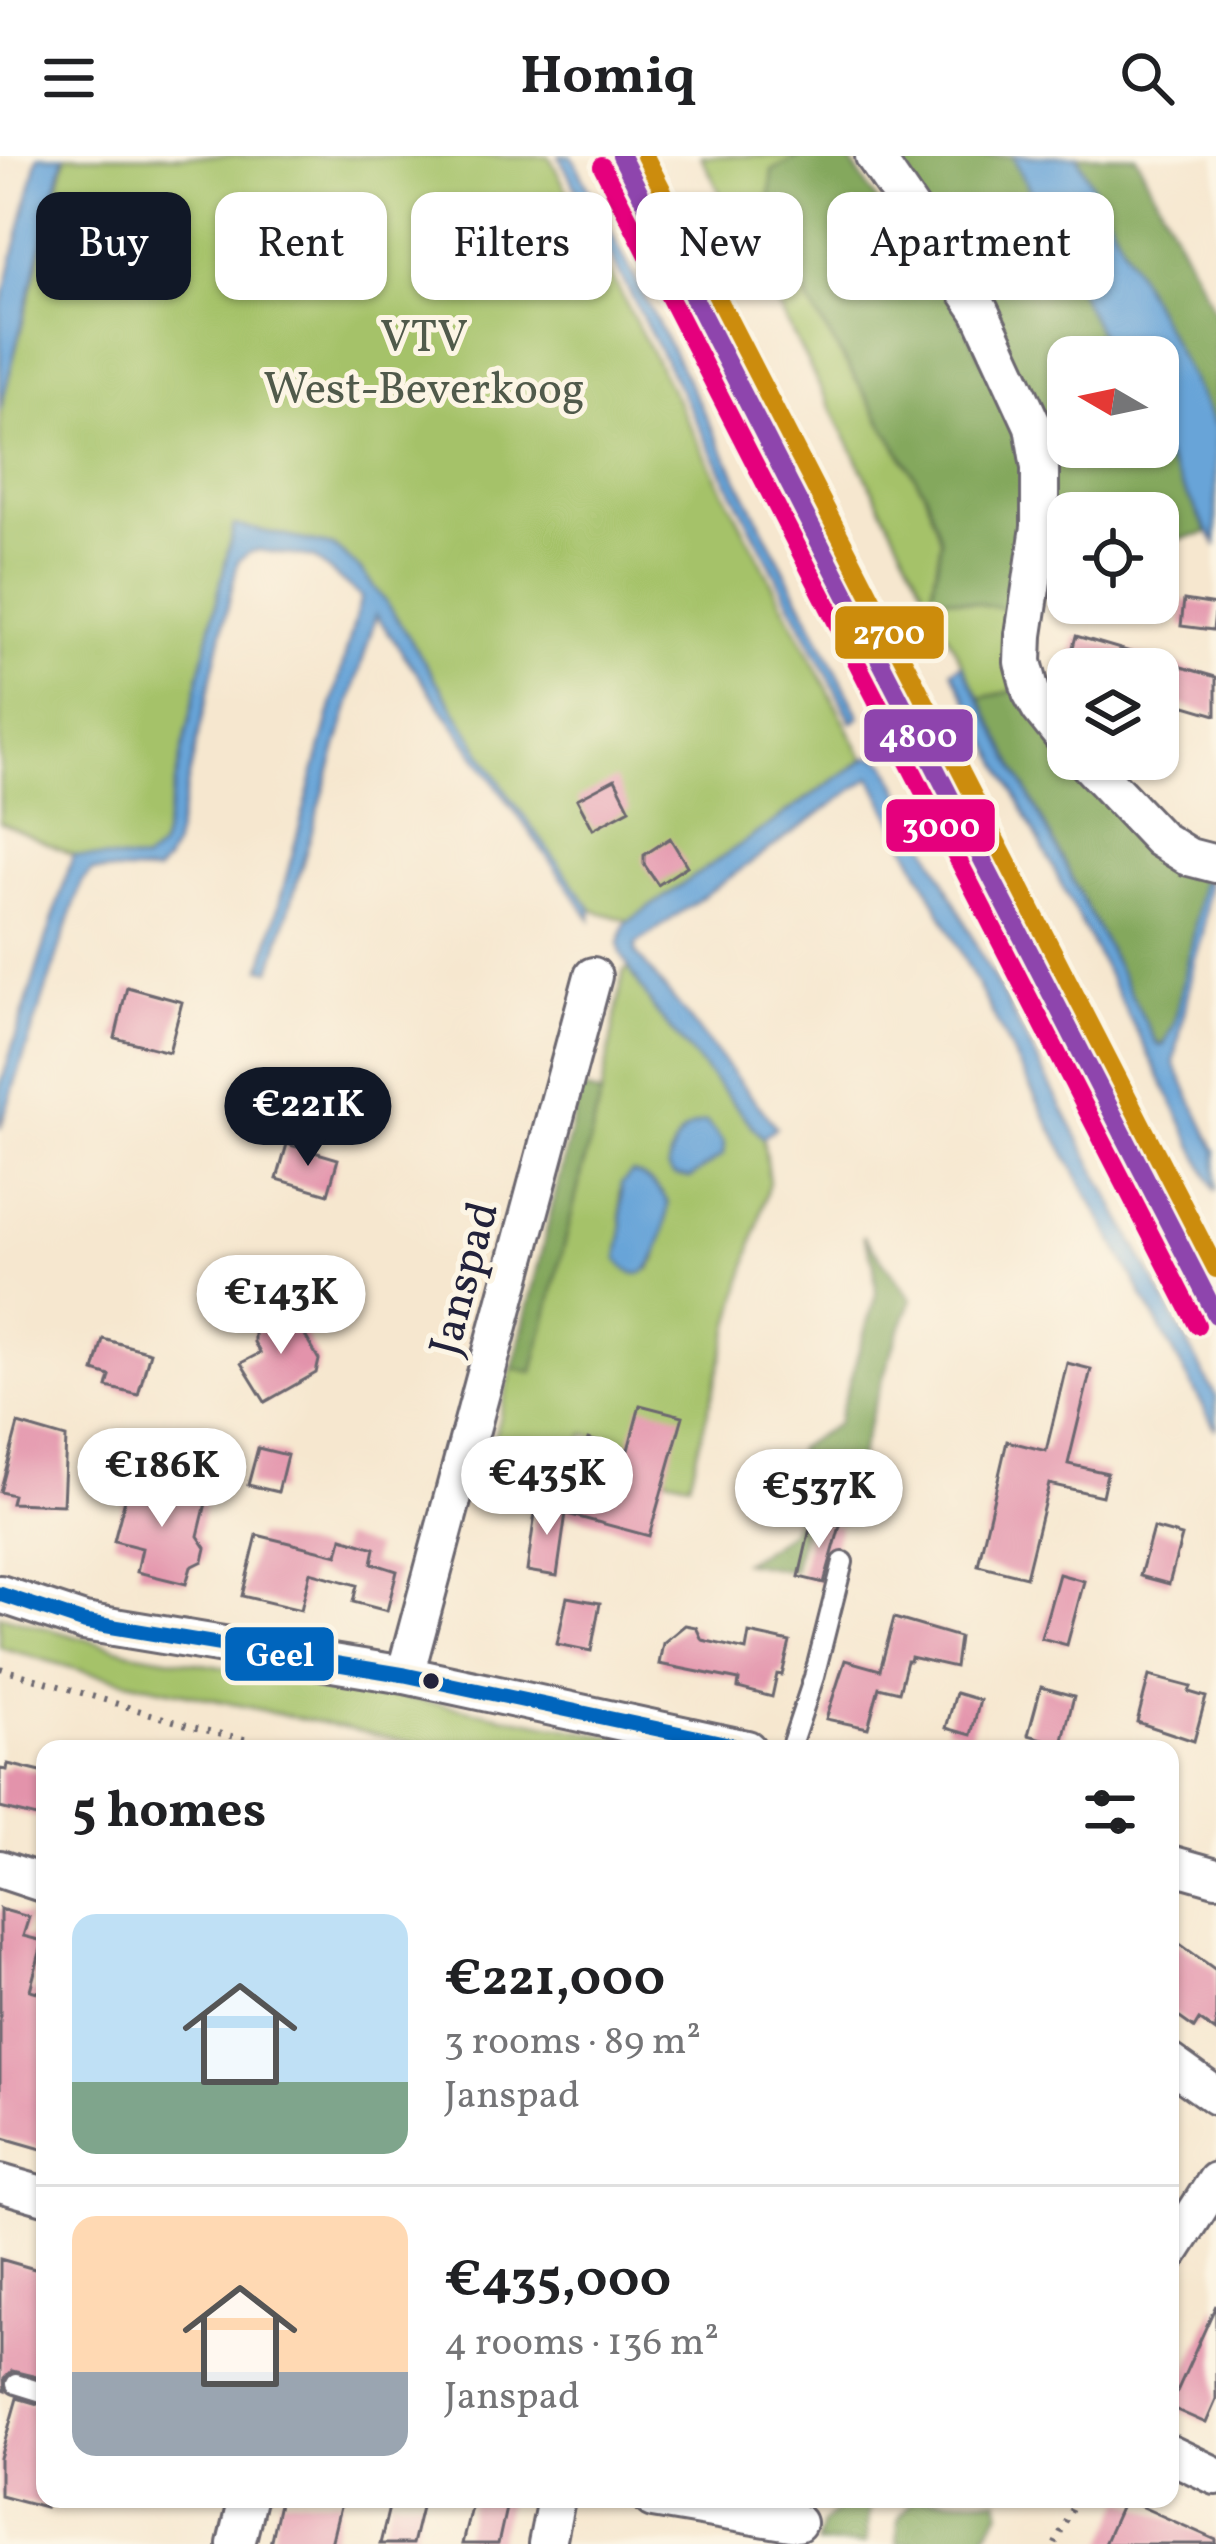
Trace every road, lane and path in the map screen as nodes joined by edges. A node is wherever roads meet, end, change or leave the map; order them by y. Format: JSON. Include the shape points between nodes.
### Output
{"nodes":[{"id":1,"x":874,"y":156,"type":"edge"},
{"id":2,"x":1047,"y":718,"type":"edge"},
{"id":3,"x":1104,"y":780,"type":"edge"},
{"id":4,"x":1216,"y":864,"type":"edge"},
{"id":5,"x":593,"y":976,"type":"dead end"},
{"id":6,"x":844,"y":1562,"type":"dead end"},
{"id":7,"x":0,"y":1594,"type":"edge"},
{"id":8,"x":0,"y":1668,"type":"edge"},
{"id":9,"x":405,"y":1675,"type":"junction"},
{"id":10,"x":249,"y":1740,"type":"edge"},
{"id":11,"x":701,"y":1740,"type":"edge"},
{"id":12,"x":793,"y":1740,"type":"edge"},
{"id":13,"x":1179,"y":1867,"type":"edge"},
{"id":14,"x":0,"y":1869,"type":"edge"},
{"id":15,"x":1216,"y":1877,"type":"edge"},
{"id":16,"x":36,"y":1881,"type":"edge"},
{"id":17,"x":1179,"y":2069,"type":"edge"},
{"id":18,"x":1216,"y":2096,"type":"edge"},
{"id":19,"x":1216,"y":2181,"type":"edge"},
{"id":20,"x":0,"y":2183,"type":"edge"},
{"id":21,"x":36,"y":2193,"type":"edge"},
{"id":22,"x":1179,"y":2239,"type":"edge"},
{"id":23,"x":16,"y":2384,"type":"dead end"},
{"id":24,"x":36,"y":2390,"type":"edge"},
{"id":25,"x":1179,"y":2458,"type":"edge"},
{"id":26,"x":1216,"y":2476,"type":"edge"},
{"id":27,"x":245,"y":2508,"type":"edge"},
{"id":28,"x":554,"y":2508,"type":"edge"},
{"id":29,"x":710,"y":2508,"type":"edge"},
{"id":30,"x":1072,"y":2508,"type":"edge"},
{"id":31,"x":798,"y":2522,"type":"edge"},
{"id":32,"x":236,"y":2544,"type":"edge"},
{"id":33,"x":547,"y":2544,"type":"edge"},
{"id":34,"x":1055,"y":2544,"type":"edge"}],
"edges":[{"from":1,"to":2,"type":"street","via":[[980,311],[1033,426],[1040,527],[1023,662]]},
{"from":3,"to":4,"type":"street","via":[[1160,839]]},
{"from":5,"to":9,"type":"street","name":"Janspad"},
{"from":6,"to":12,"type":"lane"},
{"from":7,"to":9,"type":"street","via":[[84,1622]]},
{"from":8,"to":10,"type":"path"},
{"from":9,"to":11,"type":"street"},
{"from":13,"to":15,"type":"street"},
{"from":14,"to":16,"type":"street"},
{"from":17,"to":18,"type":"street"},
{"from":19,"to":22,"type":"street"},
{"from":20,"to":21,"type":"street"},
{"from":23,"to":24,"type":"lane"},
{"from":25,"to":26,"type":"street"},
{"from":27,"to":32,"type":"street"},
{"from":28,"to":33,"type":"street"},
{"from":29,"to":31,"type":"street"},
{"from":30,"to":34,"type":"path"}]}
